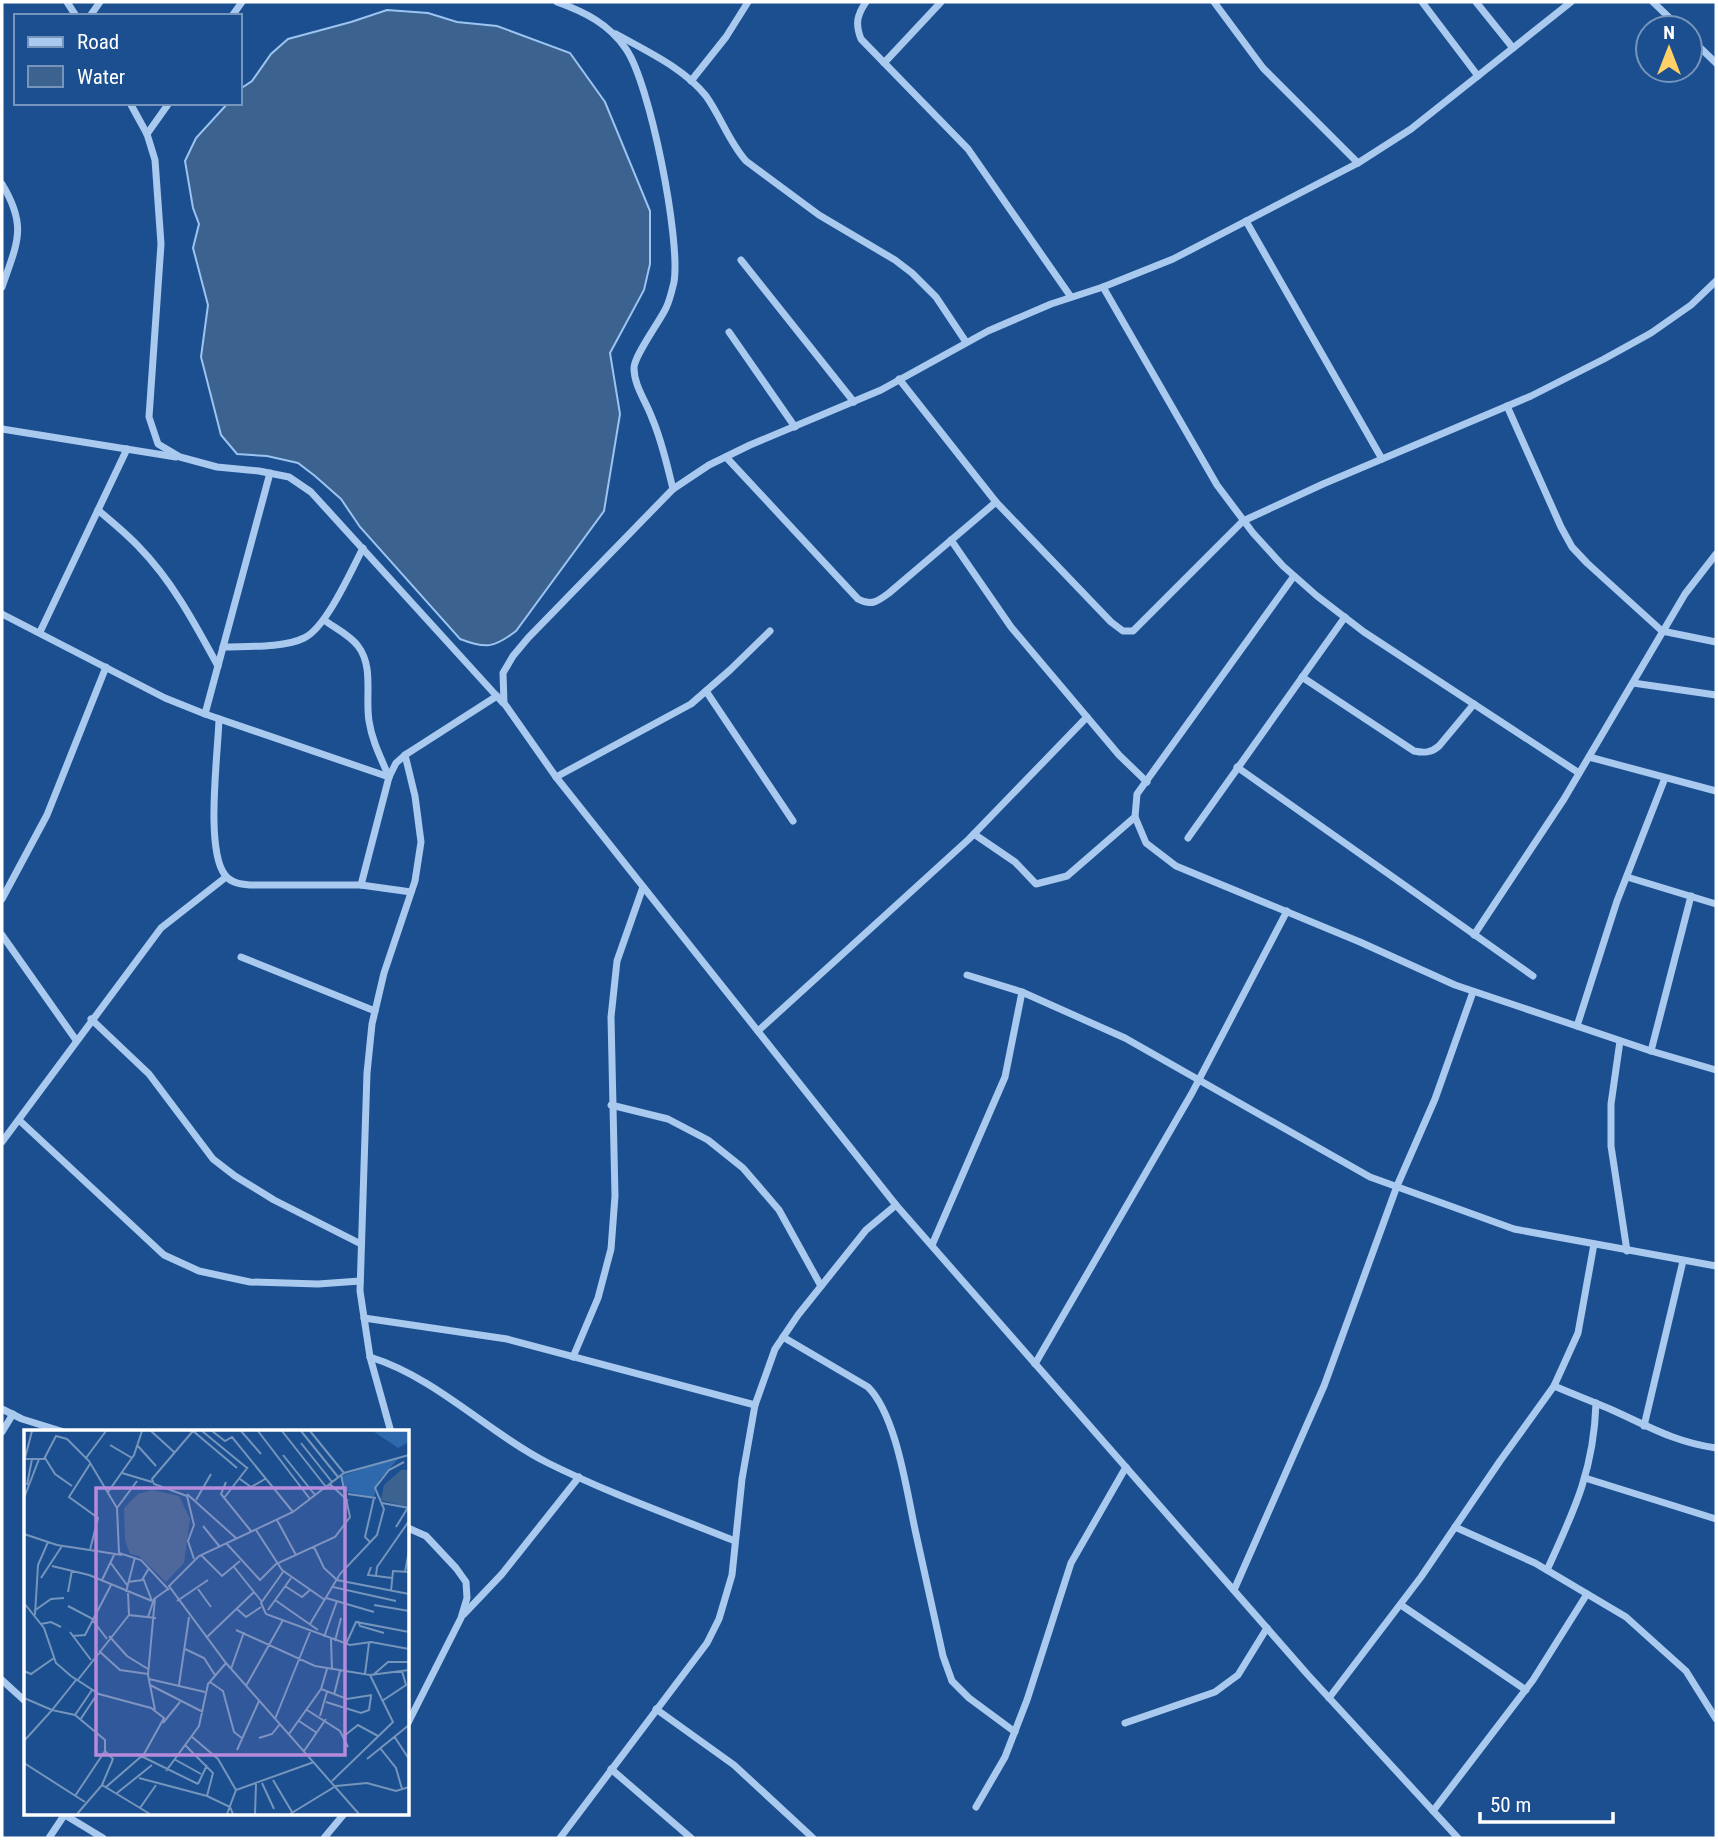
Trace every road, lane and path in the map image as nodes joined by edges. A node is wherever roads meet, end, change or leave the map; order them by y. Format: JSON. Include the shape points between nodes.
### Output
{"nodes":[{"id":1,"x":557,"y":2,"type":"edge"},
{"id":2,"x":748,"y":2,"type":"edge"},
{"id":3,"x":866,"y":2,"type":"edge"},
{"id":4,"x":941,"y":2,"type":"edge"},
{"id":5,"x":1214,"y":2,"type":"edge"},
{"id":6,"x":1422,"y":2,"type":"edge"},
{"id":7,"x":1476,"y":2,"type":"edge"},
{"id":8,"x":1572,"y":2,"type":"edge"},
{"id":9,"x":610,"y":30,"type":"junction"},
{"id":10,"x":1513,"y":48,"type":"junction"},
{"id":11,"x":884,"y":63,"type":"junction"},
{"id":12,"x":1478,"y":76,"type":"junction"},
{"id":13,"x":691,"y":81,"type":"junction"},
{"id":14,"x":131,"y":105,"type":"edge"},
{"id":15,"x":168,"y":105,"type":"edge"},
{"id":16,"x":147,"y":134,"type":"junction"},
{"id":17,"x":1358,"y":163,"type":"junction"},
{"id":18,"x":2,"y":184,"type":"edge"},
{"id":19,"x":1246,"y":221,"type":"junction"},
{"id":20,"x":741,"y":260,"type":"dead end"},
{"id":21,"x":1716,"y":281,"type":"edge"},
{"id":22,"x":1103,"y":286,"type":"junction"},
{"id":23,"x":2,"y":287,"type":"edge"},
{"id":24,"x":1071,"y":297,"type":"junction"},
{"id":25,"x":729,"y":332,"type":"dead end"},
{"id":26,"x":966,"y":342,"type":"junction"},
{"id":27,"x":899,"y":379,"type":"junction"},
{"id":28,"x":854,"y":402,"type":"junction"},
{"id":29,"x":1507,"y":406,"type":"junction"},
{"id":30,"x":795,"y":427,"type":"junction"},
{"id":31,"x":2,"y":429,"type":"edge"},
{"id":32,"x":127,"y":449,"type":"junction"},
{"id":33,"x":180,"y":457,"type":"junction"},
{"id":34,"x":726,"y":457,"type":"junction"},
{"id":35,"x":1382,"y":459,"type":"junction"},
{"id":36,"x":270,"y":473,"type":"junction"},
{"id":37,"x":674,"y":489,"type":"junction"},
{"id":38,"x":996,"y":502,"type":"junction"},
{"id":39,"x":98,"y":510,"type":"junction"},
{"id":40,"x":1243,"y":521,"type":"junction"},
{"id":41,"x":951,"y":540,"type":"junction"},
{"id":42,"x":363,"y":548,"type":"junction"},
{"id":43,"x":1716,"y":554,"type":"edge"},
{"id":44,"x":1294,"y":576,"type":"junction"},
{"id":45,"x":2,"y":614,"type":"edge"},
{"id":46,"x":1345,"y":617,"type":"junction"},
{"id":47,"x":324,"y":620,"type":"junction"},
{"id":48,"x":770,"y":631,"type":"dead end"},
{"id":49,"x":1662,"y":631,"type":"junction"},
{"id":50,"x":40,"y":632,"type":"junction"},
{"id":51,"x":1716,"y":642,"type":"edge"},
{"id":52,"x":223,"y":647,"type":"junction"},
{"id":53,"x":218,"y":666,"type":"junction"},
{"id":54,"x":106,"y":667,"type":"junction"},
{"id":55,"x":1302,"y":677,"type":"junction"},
{"id":56,"x":1633,"y":683,"type":"junction"},
{"id":57,"x":706,"y":691,"type":"junction"},
{"id":58,"x":1716,"y":695,"type":"edge"},
{"id":59,"x":497,"y":696,"type":"junction"},
{"id":60,"x":504,"y":703,"type":"junction"},
{"id":61,"x":1474,"y":704,"type":"junction"},
{"id":62,"x":205,"y":715,"type":"junction"},
{"id":63,"x":1087,"y":718,"type":"junction"},
{"id":64,"x":219,"y":719,"type":"junction"},
{"id":65,"x":405,"y":755,"type":"junction"},
{"id":66,"x":1589,"y":757,"type":"junction"},
{"id":67,"x":1237,"y":767,"type":"junction"},
{"id":68,"x":1580,"y":773,"type":"junction"},
{"id":69,"x":389,"y":777,"type":"junction"},
{"id":70,"x":556,"y":777,"type":"junction"},
{"id":71,"x":1665,"y":778,"type":"junction"},
{"id":72,"x":1147,"y":782,"type":"junction"},
{"id":73,"x":1716,"y":791,"type":"edge"},
{"id":74,"x":1135,"y":817,"type":"junction"},
{"id":75,"x":793,"y":821,"type":"dead end"},
{"id":76,"x":974,"y":834,"type":"junction"},
{"id":77,"x":1188,"y":838,"type":"dead end"},
{"id":78,"x":226,"y":877,"type":"junction"},
{"id":79,"x":1627,"y":877,"type":"junction"},
{"id":80,"x":361,"y":885,"type":"junction"},
{"id":81,"x":643,"y":887,"type":"junction"},
{"id":82,"x":411,"y":892,"type":"junction"},
{"id":83,"x":1691,"y":896,"type":"junction"},
{"id":84,"x":2,"y":899,"type":"edge"},
{"id":85,"x":1716,"y":904,"type":"edge"},
{"id":86,"x":1287,"y":911,"type":"junction"},
{"id":87,"x":2,"y":935,"type":"edge"},
{"id":88,"x":1474,"y":935,"type":"junction"},
{"id":89,"x":241,"y":957,"type":"dead end"},
{"id":90,"x":967,"y":975,"type":"dead end"},
{"id":91,"x":1533,"y":976,"type":"dead end"},
{"id":92,"x":1022,"y":992,"type":"junction"},
{"id":93,"x":1474,"y":992,"type":"junction"},
{"id":94,"x":375,"y":1012,"type":"junction"},
{"id":95,"x":91,"y":1019,"type":"junction"},
{"id":96,"x":1577,"y":1027,"type":"junction"},
{"id":97,"x":758,"y":1031,"type":"junction"},
{"id":98,"x":76,"y":1040,"type":"junction"},
{"id":99,"x":1620,"y":1041,"type":"junction"},
{"id":100,"x":1651,"y":1051,"type":"junction"},
{"id":101,"x":1716,"y":1070,"type":"edge"},
{"id":102,"x":1198,"y":1081,"type":"junction"},
{"id":103,"x":611,"y":1105,"type":"junction"},
{"id":104,"x":19,"y":1120,"type":"junction"},
{"id":105,"x":2,"y":1142,"type":"edge"},
{"id":106,"x":1397,"y":1186,"type":"junction"},
{"id":107,"x":896,"y":1205,"type":"junction"},
{"id":108,"x":362,"y":1244,"type":"junction"},
{"id":109,"x":1594,"y":1244,"type":"junction"},
{"id":110,"x":932,"y":1245,"type":"junction"},
{"id":111,"x":1628,"y":1251,"type":"junction"},
{"id":112,"x":1682,"y":1261,"type":"junction"},
{"id":113,"x":1716,"y":1266,"type":"edge"},
{"id":114,"x":360,"y":1281,"type":"junction"},
{"id":115,"x":821,"y":1286,"type":"junction"},
{"id":116,"x":365,"y":1318,"type":"junction"},
{"id":117,"x":783,"y":1337,"type":"junction"},
{"id":118,"x":370,"y":1357,"type":"junction"},
{"id":119,"x":573,"y":1357,"type":"junction"},
{"id":120,"x":1035,"y":1364,"type":"junction"},
{"id":121,"x":1554,"y":1387,"type":"junction"},
{"id":122,"x":1596,"y":1403,"type":"junction"},
{"id":123,"x":755,"y":1405,"type":"junction"},
{"id":124,"x":2,"y":1409,"type":"edge"},
{"id":125,"x":13,"y":1414,"type":"junction"},
{"id":126,"x":1644,"y":1426,"type":"junction"},
{"id":127,"x":58,"y":1430,"type":"edge"},
{"id":128,"x":390,"y":1430,"type":"edge"},
{"id":129,"x":2,"y":1432,"type":"edge"},
{"id":130,"x":1716,"y":1448,"type":"edge"},
{"id":131,"x":1126,"y":1467,"type":"junction"},
{"id":132,"x":579,"y":1477,"type":"junction"},
{"id":133,"x":1585,"y":1478,"type":"junction"},
{"id":134,"x":1716,"y":1519,"type":"edge"},
{"id":135,"x":1455,"y":1527,"type":"junction"},
{"id":136,"x":410,"y":1528,"type":"edge"},
{"id":137,"x":735,"y":1541,"type":"junction"},
{"id":138,"x":1547,"y":1570,"type":"junction"},
{"id":139,"x":1234,"y":1590,"type":"junction"},
{"id":140,"x":1587,"y":1594,"type":"junction"},
{"id":141,"x":1401,"y":1605,"type":"junction"},
{"id":142,"x":461,"y":1618,"type":"junction"},
{"id":143,"x":1267,"y":1628,"type":"junction"},
{"id":144,"x":2,"y":1680,"type":"edge"},
{"id":145,"x":1525,"y":1690,"type":"junction"},
{"id":146,"x":1329,"y":1698,"type":"junction"},
{"id":147,"x":24,"y":1700,"type":"edge"},
{"id":148,"x":1713,"y":1704,"type":"edge"},
{"id":149,"x":656,"y":1709,"type":"junction"},
{"id":150,"x":410,"y":1719,"type":"edge"},
{"id":151,"x":1716,"y":1719,"type":"edge"},
{"id":152,"x":1125,"y":1723,"type":"dead end"},
{"id":153,"x":1014,"y":1732,"type":"junction"},
{"id":154,"x":611,"y":1769,"type":"junction"},
{"id":155,"x":976,"y":1807,"type":"dead end"},
{"id":156,"x":1433,"y":1811,"type":"junction"},
{"id":157,"x":64,"y":1815,"type":"edge"},
{"id":158,"x":67,"y":1815,"type":"edge"},
{"id":159,"x":343,"y":1815,"type":"edge"},
{"id":160,"x":49,"y":1838,"type":"edge"},
{"id":161,"x":103,"y":1838,"type":"edge"},
{"id":162,"x":324,"y":1838,"type":"edge"},
{"id":163,"x":560,"y":1838,"type":"edge"},
{"id":164,"x":691,"y":1838,"type":"edge"},
{"id":165,"x":813,"y":1838,"type":"edge"},
{"id":166,"x":1458,"y":1838,"type":"edge"}],
"edges":[{"from":1,"to":9,"type":"street","via":[[586,12]]},
{"from":2,"to":13,"type":"street"},
{"from":3,"to":11,"type":"street","via":[[856,26],[860,39]]},
{"from":4,"to":11,"type":"street"},
{"from":5,"to":17,"type":"street","via":[[1263,68]]},
{"from":6,"to":12,"type":"street"},
{"from":7,"to":10,"type":"street"},
{"from":8,"to":10,"type":"street"},
{"from":9,"to":13,"type":"street"},
{"from":9,"to":37,"type":"street","via":[[628,50],[641,85],[668,193],[674,281],[667,306],[634,365]]},
{"from":10,"to":12,"type":"street"},
{"from":11,"to":24,"type":"street","via":[[968,149]]},
{"from":12,"to":17,"type":"street","via":[[1411,129]]},
{"from":13,"to":26,"type":"street","via":[[716,110],[746,161],[819,215],[912,273],[936,297]]},
{"from":14,"to":16,"type":"street"},
{"from":15,"to":16,"type":"street"},
{"from":16,"to":33,"type":"street","via":[[155,160],[161,244],[149,417],[158,444]]},
{"from":17,"to":19,"type":"street"},
{"from":18,"to":23,"type":"street","via":[[19,222]]},
{"from":19,"to":22,"type":"street"},
{"from":19,"to":35,"type":"street"},
{"from":20,"to":28,"type":"street"},
{"from":21,"to":29,"type":"street","via":[[1651,333]]},
{"from":22,"to":24,"type":"street"},
{"from":22,"to":40,"type":"street","via":[[1217,485]]},
{"from":24,"to":26,"type":"street"},
{"from":25,"to":30,"type":"street"},
{"from":26,"to":27,"type":"street"},
{"from":27,"to":28,"type":"street"},
{"from":27,"to":38,"type":"street"},
{"from":28,"to":30,"type":"street"},
{"from":29,"to":35,"type":"street"},
{"from":29,"to":49,"type":"street","via":[[1572,547]]},
{"from":30,"to":34,"type":"street"},
{"from":31,"to":32,"type":"street"},
{"from":32,"to":33,"type":"street"},
{"from":32,"to":39,"type":"street"},
{"from":33,"to":36,"type":"street"},
{"from":34,"to":37,"type":"street"},
{"from":34,"to":41,"type":"street","via":[[867,604],[889,593]]},
{"from":35,"to":40,"type":"street"},
{"from":36,"to":42,"type":"street","via":[[289,477],[311,492]]},
{"from":36,"to":52,"type":"street"},
{"from":37,"to":60,"type":"street","via":[[513,656],[503,673]]},
{"from":38,"to":40,"type":"street","via":[[1123,631],[1133,631],[1144,621]]},
{"from":38,"to":41,"type":"street"},
{"from":39,"to":50,"type":"street"},
{"from":39,"to":53,"type":"street","via":[[139,546],[170,584]]},
{"from":40,"to":44,"type":"street"},
{"from":41,"to":63,"type":"street","via":[[1011,627]]},
{"from":42,"to":47,"type":"street"},
{"from":42,"to":59,"type":"street"},
{"from":43,"to":49,"type":"street"},
{"from":44,"to":46,"type":"street"},
{"from":44,"to":72,"type":"street"},
{"from":45,"to":50,"type":"street"},
{"from":46,"to":55,"type":"street"},
{"from":46,"to":61,"type":"street"},
{"from":47,"to":52,"type":"street","via":[[302,640]]},
{"from":47,"to":69,"type":"street","via":[[358,645],[365,657],[369,720]]},
{"from":48,"to":57,"type":"street"},
{"from":49,"to":51,"type":"street"},
{"from":49,"to":56,"type":"street"},
{"from":50,"to":54,"type":"street"},
{"from":52,"to":53,"type":"street"},
{"from":53,"to":62,"type":"street"},
{"from":54,"to":62,"type":"street"},
{"from":54,"to":84,"type":"street","via":[[47,815]]},
{"from":55,"to":61,"type":"street","via":[[1423,753],[1439,746]]},
{"from":55,"to":67,"type":"street"},
{"from":56,"to":58,"type":"street"},
{"from":56,"to":66,"type":"street"},
{"from":57,"to":70,"type":"street","via":[[691,704]]},
{"from":57,"to":75,"type":"street"},
{"from":59,"to":60,"type":"street"},
{"from":59,"to":65,"type":"street"},
{"from":60,"to":70,"type":"street"},
{"from":61,"to":68,"type":"street"},
{"from":62,"to":64,"type":"street"},
{"from":63,"to":72,"type":"street"},
{"from":63,"to":76,"type":"street"},
{"from":64,"to":69,"type":"street"},
{"from":64,"to":78,"type":"street","via":[[214,841]]},
{"from":65,"to":69,"type":"street"},
{"from":65,"to":82,"type":"street","via":[[421,842]]},
{"from":66,"to":68,"type":"street"},
{"from":66,"to":71,"type":"street"},
{"from":67,"to":77,"type":"street"},
{"from":67,"to":88,"type":"street"},
{"from":68,"to":88,"type":"street"},
{"from":69,"to":80,"type":"street"},
{"from":70,"to":81,"type":"street"},
{"from":71,"to":73,"type":"street"},
{"from":71,"to":79,"type":"street"},
{"from":72,"to":74,"type":"street","via":[[1137,794]]},
{"from":74,"to":76,"type":"street","via":[[1067,876],[1036,884],[1015,862]]},
{"from":74,"to":86,"type":"street","via":[[1146,843],[1176,866]]},
{"from":76,"to":97,"type":"street"},
{"from":78,"to":80,"type":"street","via":[[250,885]]},
{"from":78,"to":95,"type":"street","via":[[161,928]]},
{"from":79,"to":83,"type":"street"},
{"from":79,"to":96,"type":"street"},
{"from":80,"to":82,"type":"street"},
{"from":81,"to":97,"type":"street"},
{"from":81,"to":103,"type":"street","via":[[617,961],[611,1017]]},
{"from":82,"to":94,"type":"street"},
{"from":83,"to":85,"type":"street"},
{"from":83,"to":100,"type":"street"},
{"from":86,"to":93,"type":"street"},
{"from":86,"to":102,"type":"street"},
{"from":87,"to":98,"type":"street"},
{"from":88,"to":91,"type":"street"},
{"from":89,"to":94,"type":"street"},
{"from":90,"to":92,"type":"street"},
{"from":92,"to":102,"type":"street","via":[[1125,1038]]},
{"from":92,"to":110,"type":"street","via":[[1005,1077]]},
{"from":93,"to":96,"type":"street"},
{"from":93,"to":106,"type":"street"},
{"from":94,"to":108,"type":"street","via":[[367,1073]]},
{"from":95,"to":98,"type":"street"},
{"from":95,"to":108,"type":"street","via":[[149,1074],[224,1168],[274,1200]]},
{"from":96,"to":99,"type":"street"},
{"from":97,"to":107,"type":"street"},
{"from":98,"to":104,"type":"street"},
{"from":99,"to":100,"type":"street"},
{"from":99,"to":111,"type":"street","via":[[1611,1104],[1611,1146]]},
{"from":100,"to":101,"type":"street"},
{"from":102,"to":106,"type":"street","via":[[1370,1177]]},
{"from":102,"to":120,"type":"street"},
{"from":103,"to":115,"type":"street","via":[[668,1119],[708,1139],[743,1168],[779,1210]]},
{"from":103,"to":119,"type":"street","via":[[615,1196],[611,1249],[598,1298]]},
{"from":104,"to":105,"type":"street"},
{"from":104,"to":114,"type":"street","via":[[164,1255],[199,1271],[250,1282]]},
{"from":106,"to":109,"type":"street","via":[[1514,1229]]},
{"from":106,"to":139,"type":"street","via":[[1324,1386]]},
{"from":107,"to":110,"type":"street"},
{"from":107,"to":115,"type":"street","via":[[866,1230]]},
{"from":108,"to":114,"type":"street"},
{"from":109,"to":111,"type":"street"},
{"from":109,"to":121,"type":"street","via":[[1578,1334]]},
{"from":110,"to":120,"type":"street"},
{"from":111,"to":112,"type":"street"},
{"from":112,"to":113,"type":"street"},
{"from":112,"to":126,"type":"street"},
{"from":114,"to":116,"type":"street"},
{"from":115,"to":117,"type":"street"},
{"from":116,"to":118,"type":"street"},
{"from":116,"to":119,"type":"street","via":[[507,1339]]},
{"from":117,"to":123,"type":"street"},
{"from":117,"to":153,"type":"street","via":[[878,1397],[903,1473],[943,1656],[953,1681]]},
{"from":118,"to":128,"type":"street"},
{"from":118,"to":132,"type":"street","via":[[414,1375],[506,1438]]},
{"from":119,"to":123,"type":"street"},
{"from":120,"to":131,"type":"street"},
{"from":121,"to":122,"type":"street"},
{"from":121,"to":135,"type":"street"},
{"from":122,"to":126,"type":"street"},
{"from":122,"to":133,"type":"street"},
{"from":123,"to":137,"type":"street"},
{"from":124,"to":125,"type":"street"},
{"from":125,"to":127,"type":"street"},
{"from":125,"to":129,"type":"street"},
{"from":126,"to":130,"type":"street","via":[[1689,1444]]},
{"from":131,"to":139,"type":"street"},
{"from":131,"to":153,"type":"street","via":[[1071,1563]]},
{"from":132,"to":137,"type":"street"},
{"from":132,"to":142,"type":"street"},
{"from":133,"to":134,"type":"street"},
{"from":133,"to":138,"type":"street"},
{"from":135,"to":138,"type":"street"},
{"from":135,"to":141,"type":"street"},
{"from":136,"to":142,"type":"street","via":[[426,1536],[466,1582]]},
{"from":137,"to":149,"type":"street","via":[[732,1575],[719,1619],[707,1643]]},
{"from":138,"to":140,"type":"street"},
{"from":139,"to":143,"type":"street"},
{"from":140,"to":145,"type":"street"},
{"from":140,"to":148,"type":"street","via":[[1626,1617],[1686,1671]]},
{"from":141,"to":145,"type":"street"},
{"from":141,"to":146,"type":"street"},
{"from":142,"to":150,"type":"street"},
{"from":143,"to":146,"type":"street"},
{"from":143,"to":152,"type":"street","via":[[1238,1675],[1215,1692]]},
{"from":144,"to":147,"type":"street"},
{"from":145,"to":156,"type":"street"},
{"from":146,"to":156,"type":"street"},
{"from":148,"to":151,"type":"street"},
{"from":149,"to":154,"type":"street"},
{"from":149,"to":165,"type":"street","via":[[734,1765]]},
{"from":153,"to":155,"type":"street"},
{"from":154,"to":163,"type":"street"},
{"from":154,"to":164,"type":"street"},
{"from":156,"to":166,"type":"street"},
{"from":157,"to":160,"type":"street"},
{"from":158,"to":161,"type":"street"},
{"from":159,"to":162,"type":"street"}]}
